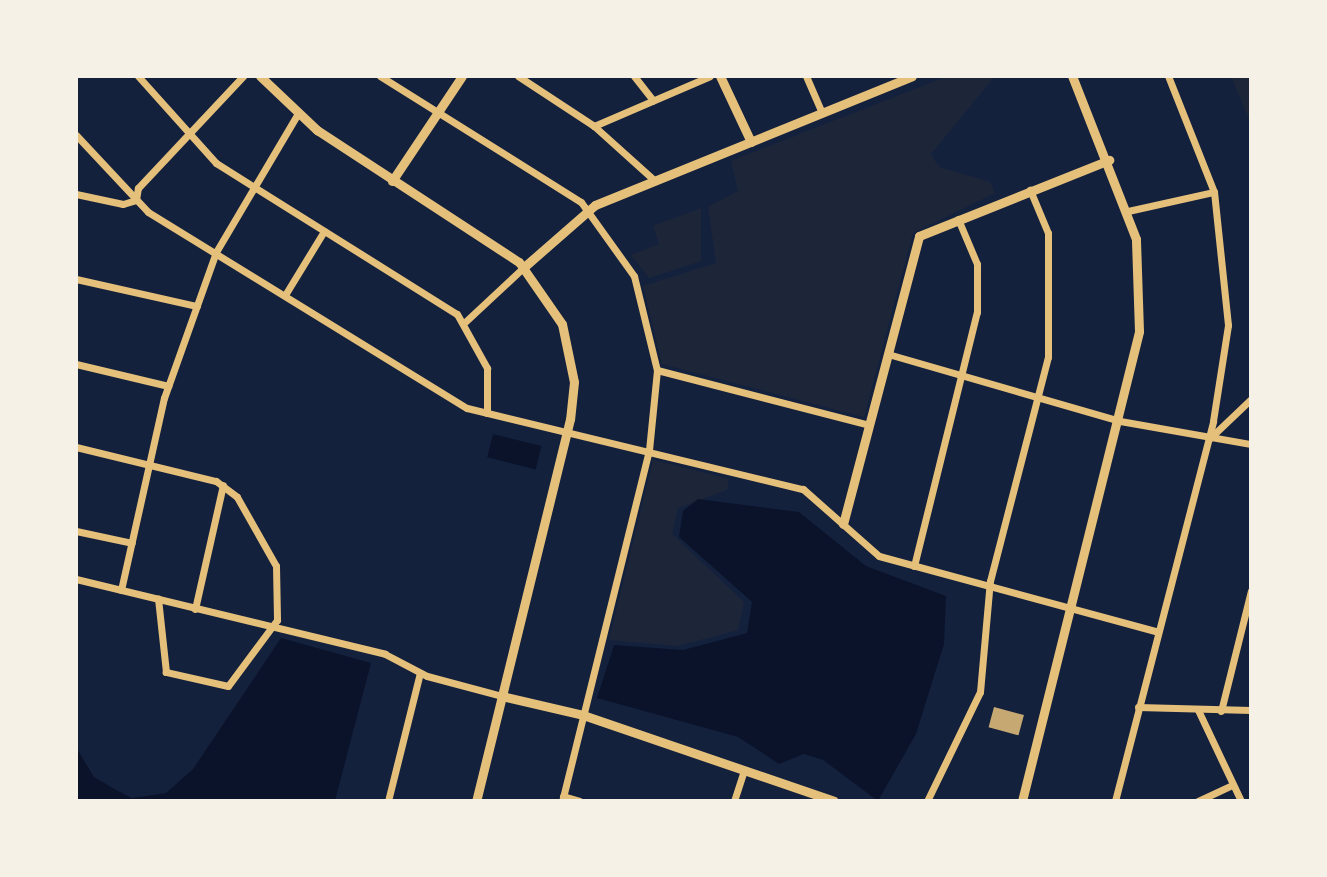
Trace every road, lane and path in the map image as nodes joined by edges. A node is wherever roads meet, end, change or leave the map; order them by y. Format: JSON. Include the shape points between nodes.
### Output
{"nodes":[{"id":1,"x":138,"y":76,"type":"edge"},
{"id":2,"x":243,"y":76,"type":"edge"},
{"id":3,"x":260,"y":76,"type":"edge"},
{"id":4,"x":380,"y":76,"type":"edge"},
{"id":5,"x":462,"y":76,"type":"edge"},
{"id":6,"x":518,"y":76,"type":"edge"},
{"id":7,"x":634,"y":76,"type":"edge"},
{"id":8,"x":710,"y":76,"type":"edge"},
{"id":9,"x":720,"y":76,"type":"edge"},
{"id":10,"x":806,"y":76,"type":"edge"},
{"id":11,"x":912,"y":76,"type":"edge"},
{"id":12,"x":1072,"y":76,"type":"edge"},
{"id":13,"x":1168,"y":76,"type":"edge"},
{"id":14,"x":892,"y":80,"type":"edge"},
{"id":15,"x":653,"y":100,"type":"junction"},
{"id":16,"x":434,"y":113,"type":"junction"},
{"id":17,"x":822,"y":113,"type":"junction"},
{"id":18,"x":297,"y":115,"type":"junction"},
{"id":19,"x":594,"y":126,"type":"junction"},
{"id":20,"x":193,"y":133,"type":"junction"},
{"id":21,"x":76,"y":135,"type":"edge"},
{"id":22,"x":751,"y":142,"type":"junction"},
{"id":23,"x":1109,"y":160,"type":"junction"},
{"id":24,"x":392,"y":181,"type":"junction"},
{"id":25,"x":655,"y":181,"type":"junction"},
{"id":26,"x":255,"y":188,"type":"junction"},
{"id":27,"x":1030,"y":190,"type":"junction"},
{"id":28,"x":1214,"y":192,"type":"junction"},
{"id":29,"x":76,"y":194,"type":"edge"},
{"id":30,"x":136,"y":200,"type":"junction"},
{"id":31,"x":587,"y":211,"type":"junction"},
{"id":32,"x":1128,"y":211,"type":"junction"},
{"id":33,"x":958,"y":219,"type":"junction"},
{"id":34,"x":324,"y":231,"type":"junction"},
{"id":35,"x":216,"y":252,"type":"junction"},
{"id":36,"x":524,"y":267,"type":"junction"},
{"id":37,"x":76,"y":279,"type":"edge"},
{"id":38,"x":285,"y":295,"type":"junction"},
{"id":39,"x":197,"y":306,"type":"junction"},
{"id":40,"x":465,"y":322,"type":"junction"},
{"id":41,"x":888,"y":354,"type":"junction"},
{"id":42,"x":76,"y":364,"type":"edge"},
{"id":43,"x":657,"y":370,"type":"junction"},
{"id":44,"x":963,"y":375,"type":"junction"},
{"id":45,"x":168,"y":386,"type":"junction"},
{"id":46,"x":1038,"y":397,"type":"junction"},
{"id":47,"x":1251,"y":399,"type":"edge"},
{"id":48,"x":487,"y":413,"type":"junction"},
{"id":49,"x":1120,"y":421,"type":"junction"},
{"id":50,"x":869,"y":425,"type":"junction"},
{"id":51,"x":567,"y":431,"type":"junction"},
{"id":52,"x":1208,"y":440,"type":"junction"},
{"id":53,"x":1251,"y":444,"type":"edge"},
{"id":54,"x":76,"y":447,"type":"edge"},
{"id":55,"x":649,"y":450,"type":"junction"},
{"id":56,"x":150,"y":463,"type":"junction"},
{"id":57,"x":223,"y":485,"type":"junction"},
{"id":58,"x":843,"y":524,"type":"junction"},
{"id":59,"x":76,"y":531,"type":"edge"},
{"id":60,"x":132,"y":543,"type":"junction"},
{"id":61,"x":914,"y":566,"type":"junction"},
{"id":62,"x":76,"y":579,"type":"edge"},
{"id":63,"x":991,"y":588,"type":"junction"},
{"id":64,"x":121,"y":590,"type":"junction"},
{"id":65,"x":1251,"y":591,"type":"edge"},
{"id":66,"x":158,"y":598,"type":"junction"},
{"id":67,"x":195,"y":609,"type":"junction"},
{"id":68,"x":1071,"y":611,"type":"junction"},
{"id":69,"x":273,"y":626,"type":"junction"},
{"id":70,"x":1156,"y":631,"type":"junction"},
{"id":71,"x":420,"y":673,"type":"junction"},
{"id":72,"x":502,"y":696,"type":"junction"},
{"id":73,"x":1138,"y":707,"type":"junction"},
{"id":74,"x":1198,"y":710,"type":"junction"},
{"id":75,"x":1251,"y":710,"type":"edge"},
{"id":76,"x":1221,"y":711,"type":"junction"},
{"id":77,"x":583,"y":715,"type":"junction"},
{"id":78,"x":744,"y":771,"type":"junction"},
{"id":79,"x":1120,"y":781,"type":"junction"},
{"id":80,"x":1232,"y":785,"type":"junction"},
{"id":81,"x":562,"y":798,"type":"edge"},
{"id":82,"x":388,"y":801,"type":"edge"},
{"id":83,"x":476,"y":801,"type":"edge"},
{"id":84,"x":579,"y":801,"type":"edge"},
{"id":85,"x":734,"y":801,"type":"edge"},
{"id":86,"x":834,"y":801,"type":"edge"},
{"id":87,"x":927,"y":801,"type":"edge"},
{"id":88,"x":1022,"y":801,"type":"edge"},
{"id":89,"x":1115,"y":801,"type":"edge"},
{"id":90,"x":1122,"y":801,"type":"edge"},
{"id":91,"x":1198,"y":801,"type":"edge"},
{"id":92,"x":1241,"y":801,"type":"edge"}],
"edges":[{"from":1,"to":20,"type":"street"},
{"from":2,"to":20,"type":"street"},
{"from":3,"to":18,"type":"street"},
{"from":4,"to":16,"type":"street"},
{"from":5,"to":16,"type":"street"},
{"from":6,"to":19,"type":"street"},
{"from":7,"to":15,"type":"street"},
{"from":8,"to":15,"type":"street"},
{"from":9,"to":22,"type":"street"},
{"from":10,"to":17,"type":"street"},
{"from":11,"to":14,"type":"street"},
{"from":12,"to":23,"type":"street"},
{"from":13,"to":28,"type":"street"},
{"from":14,"to":17,"type":"street"},
{"from":15,"to":19,"type":"street"},
{"from":16,"to":24,"type":"street"},
{"from":16,"to":31,"type":"street"},
{"from":17,"to":22,"type":"street"},
{"from":18,"to":24,"type":"street"},
{"from":18,"to":26,"type":"street"},
{"from":19,"to":25,"type":"street"},
{"from":20,"to":26,"type":"street","via":[[216,163]]},
{"from":20,"to":30,"type":"street","via":[[138,188]]},
{"from":21,"to":30,"type":"street"},
{"from":22,"to":25,"type":"street"},
{"from":23,"to":27,"type":"street"},
{"from":23,"to":32,"type":"street"},
{"from":24,"to":36,"type":"street"},
{"from":25,"to":31,"type":"street"},
{"from":26,"to":34,"type":"street"},
{"from":26,"to":35,"type":"street"},
{"from":27,"to":33,"type":"street"},
{"from":27,"to":46,"type":"street","via":[[1048,233],[1053,291]]},
{"from":28,"to":32,"type":"street"},
{"from":28,"to":52,"type":"street","via":[[1228,325]]},
{"from":29,"to":30,"type":"street","via":[[123,204]]},
{"from":30,"to":35,"type":"street"},
{"from":31,"to":36,"type":"street"},
{"from":31,"to":43,"type":"street","via":[[634,276]]},
{"from":32,"to":49,"type":"street","via":[[1142,283]]},
{"from":33,"to":41,"type":"street","via":[[919,236]]},
{"from":33,"to":44,"type":"street","via":[[977,264],[977,312]]},
{"from":34,"to":38,"type":"street"},
{"from":34,"to":40,"type":"street"},
{"from":35,"to":38,"type":"street"},
{"from":35,"to":39,"type":"street"},
{"from":36,"to":40,"type":"street"},
{"from":36,"to":51,"type":"street","via":[[566,337],[574,382]]},
{"from":37,"to":39,"type":"street"},
{"from":38,"to":48,"type":"street","via":[[467,408]]},
{"from":39,"to":45,"type":"street"},
{"from":40,"to":48,"type":"street","via":[[487,368]]},
{"from":41,"to":44,"type":"street"},
{"from":41,"to":50,"type":"street"},
{"from":42,"to":45,"type":"street"},
{"from":43,"to":50,"type":"street"},
{"from":43,"to":55,"type":"street"},
{"from":44,"to":46,"type":"street"},
{"from":44,"to":61,"type":"street"},
{"from":45,"to":56,"type":"street"},
{"from":46,"to":49,"type":"street"},
{"from":46,"to":63,"type":"street"},
{"from":47,"to":52,"type":"street"},
{"from":48,"to":51,"type":"street"},
{"from":49,"to":52,"type":"street"},
{"from":49,"to":68,"type":"street"},
{"from":50,"to":58,"type":"street"},
{"from":51,"to":55,"type":"street"},
{"from":51,"to":72,"type":"street"},
{"from":52,"to":53,"type":"street"},
{"from":52,"to":70,"type":"street"},
{"from":54,"to":56,"type":"street"},
{"from":55,"to":58,"type":"street","via":[[803,489]]},
{"from":55,"to":77,"type":"street"},
{"from":56,"to":57,"type":"street"},
{"from":56,"to":60,"type":"street"},
{"from":57,"to":67,"type":"street"},
{"from":57,"to":69,"type":"street","via":[[237,497],[274,560]]},
{"from":58,"to":61,"type":"street","via":[[879,556]]},
{"from":59,"to":60,"type":"street"},
{"from":60,"to":64,"type":"street"},
{"from":61,"to":63,"type":"street"},
{"from":62,"to":64,"type":"street"},
{"from":63,"to":68,"type":"street"},
{"from":63,"to":87,"type":"street","via":[[980,692]]},
{"from":64,"to":66,"type":"street"},
{"from":65,"to":76,"type":"street"},
{"from":66,"to":67,"type":"street"},
{"from":66,"to":69,"type":"street","via":[[166,672],[228,686]]},
{"from":67,"to":69,"type":"street"},
{"from":68,"to":70,"type":"street"},
{"from":68,"to":88,"type":"street"},
{"from":69,"to":71,"type":"street","via":[[385,654]]},
{"from":70,"to":73,"type":"street"},
{"from":71,"to":72,"type":"street"},
{"from":71,"to":82,"type":"street"},
{"from":72,"to":77,"type":"street"},
{"from":72,"to":83,"type":"street"},
{"from":73,"to":74,"type":"street"},
{"from":73,"to":79,"type":"street"},
{"from":74,"to":76,"type":"street"},
{"from":74,"to":80,"type":"street"},
{"from":75,"to":76,"type":"street"},
{"from":77,"to":78,"type":"street"},
{"from":77,"to":81,"type":"street"},
{"from":78,"to":85,"type":"street"},
{"from":78,"to":86,"type":"street"},
{"from":79,"to":89,"type":"street"},
{"from":79,"to":90,"type":"street"},
{"from":80,"to":91,"type":"street"},
{"from":80,"to":92,"type":"street"},
{"from":81,"to":84,"type":"street"}]}
